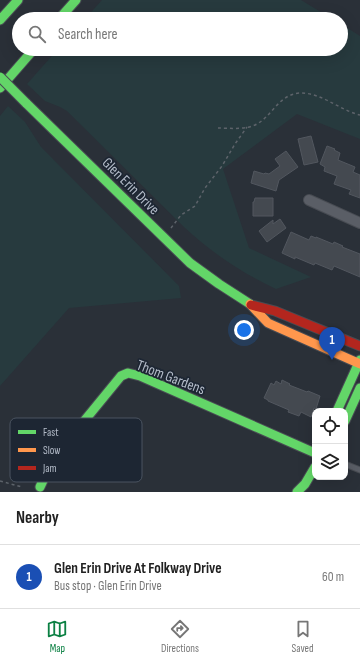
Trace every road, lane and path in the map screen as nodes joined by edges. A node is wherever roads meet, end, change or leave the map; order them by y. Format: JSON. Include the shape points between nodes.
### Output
{"nodes":[{"id":1,"x":18,"y":0,"type":"edge"},
{"id":2,"x":76,"y":0,"type":"edge"},
{"id":3,"x":65,"y":12,"type":"edge"},
{"id":4,"x":0,"y":20,"type":"edge"},
{"id":5,"x":28,"y":56,"type":"edge"},
{"id":6,"x":0,"y":77,"type":"edge"},
{"id":7,"x":0,"y":88,"type":"edge"},
{"id":8,"x":360,"y":115,"type":"edge"},
{"id":9,"x":247,"y":127,"type":"junction"},
{"id":10,"x":218,"y":128,"type":"dead end"},
{"id":11,"x":309,"y":200,"type":"dead end"},
{"id":12,"x":360,"y":223,"type":"edge"},
{"id":13,"x":164,"y":238,"type":"junction"},
{"id":14,"x":251,"y":305,"type":"junction"},
{"id":15,"x":360,"y":346,"type":"edge"},
{"id":16,"x":360,"y":362,"type":"edge"},
{"id":17,"x":360,"y":388,"type":"edge"},
{"id":18,"x":338,"y":408,"type":"edge"},
{"id":19,"x":348,"y":414,"type":"edge"},
{"id":20,"x":87,"y":418,"type":"edge"},
{"id":21,"x":312,"y":452,"type":"edge"},
{"id":22,"x":348,"y":465,"type":"edge"},
{"id":23,"x":360,"y":470,"type":"edge"},
{"id":24,"x":312,"y":472,"type":"edge"},
{"id":25,"x":0,"y":481,"type":"edge"},
{"id":26,"x":42,"y":482,"type":"edge"},
{"id":27,"x":22,"y":487,"type":"dead end"},
{"id":28,"x":40,"y":487,"type":"dead end"},
{"id":29,"x":297,"y":492,"type":"edge"}],
"edges":[{"from":1,"to":4,"type":"main road"},
{"from":2,"to":3,"type":"main road"},
{"from":5,"to":7,"type":"main road"},
{"from":6,"to":13,"type":"main road","name":"Glen Erin Drive","bridge":true},
{"from":8,"to":9,"type":"path","via":[[313,94],[299,93],[282,100],[261,122]]},
{"from":9,"to":10,"type":"path"},
{"from":9,"to":13,"type":"path","via":[[196,206],[181,215]]},
{"from":11,"to":12,"type":"street"},
{"from":13,"to":14,"type":"main road","name":"Glen Erin Drive","via":[[190,263]]},
{"from":14,"to":15,"type":"main road","name":"Glen Erin Drive","via":[[275,310]]},
{"from":14,"to":16,"type":"main road","name":"Glen Erin Drive","via":[[268,323]]},
{"from":16,"to":18,"type":"main road"},
{"from":17,"to":19,"type":"main road"},
{"from":20,"to":21,"type":"main road","name":"Thom Gardens","via":[[121,376],[128,373]]},
{"from":22,"to":23,"type":"lane"},
{"from":24,"to":29,"type":"main road"},
{"from":25,"to":27,"type":"path"},
{"from":26,"to":28,"type":"main road","name":"Thom Gardens"}]}
